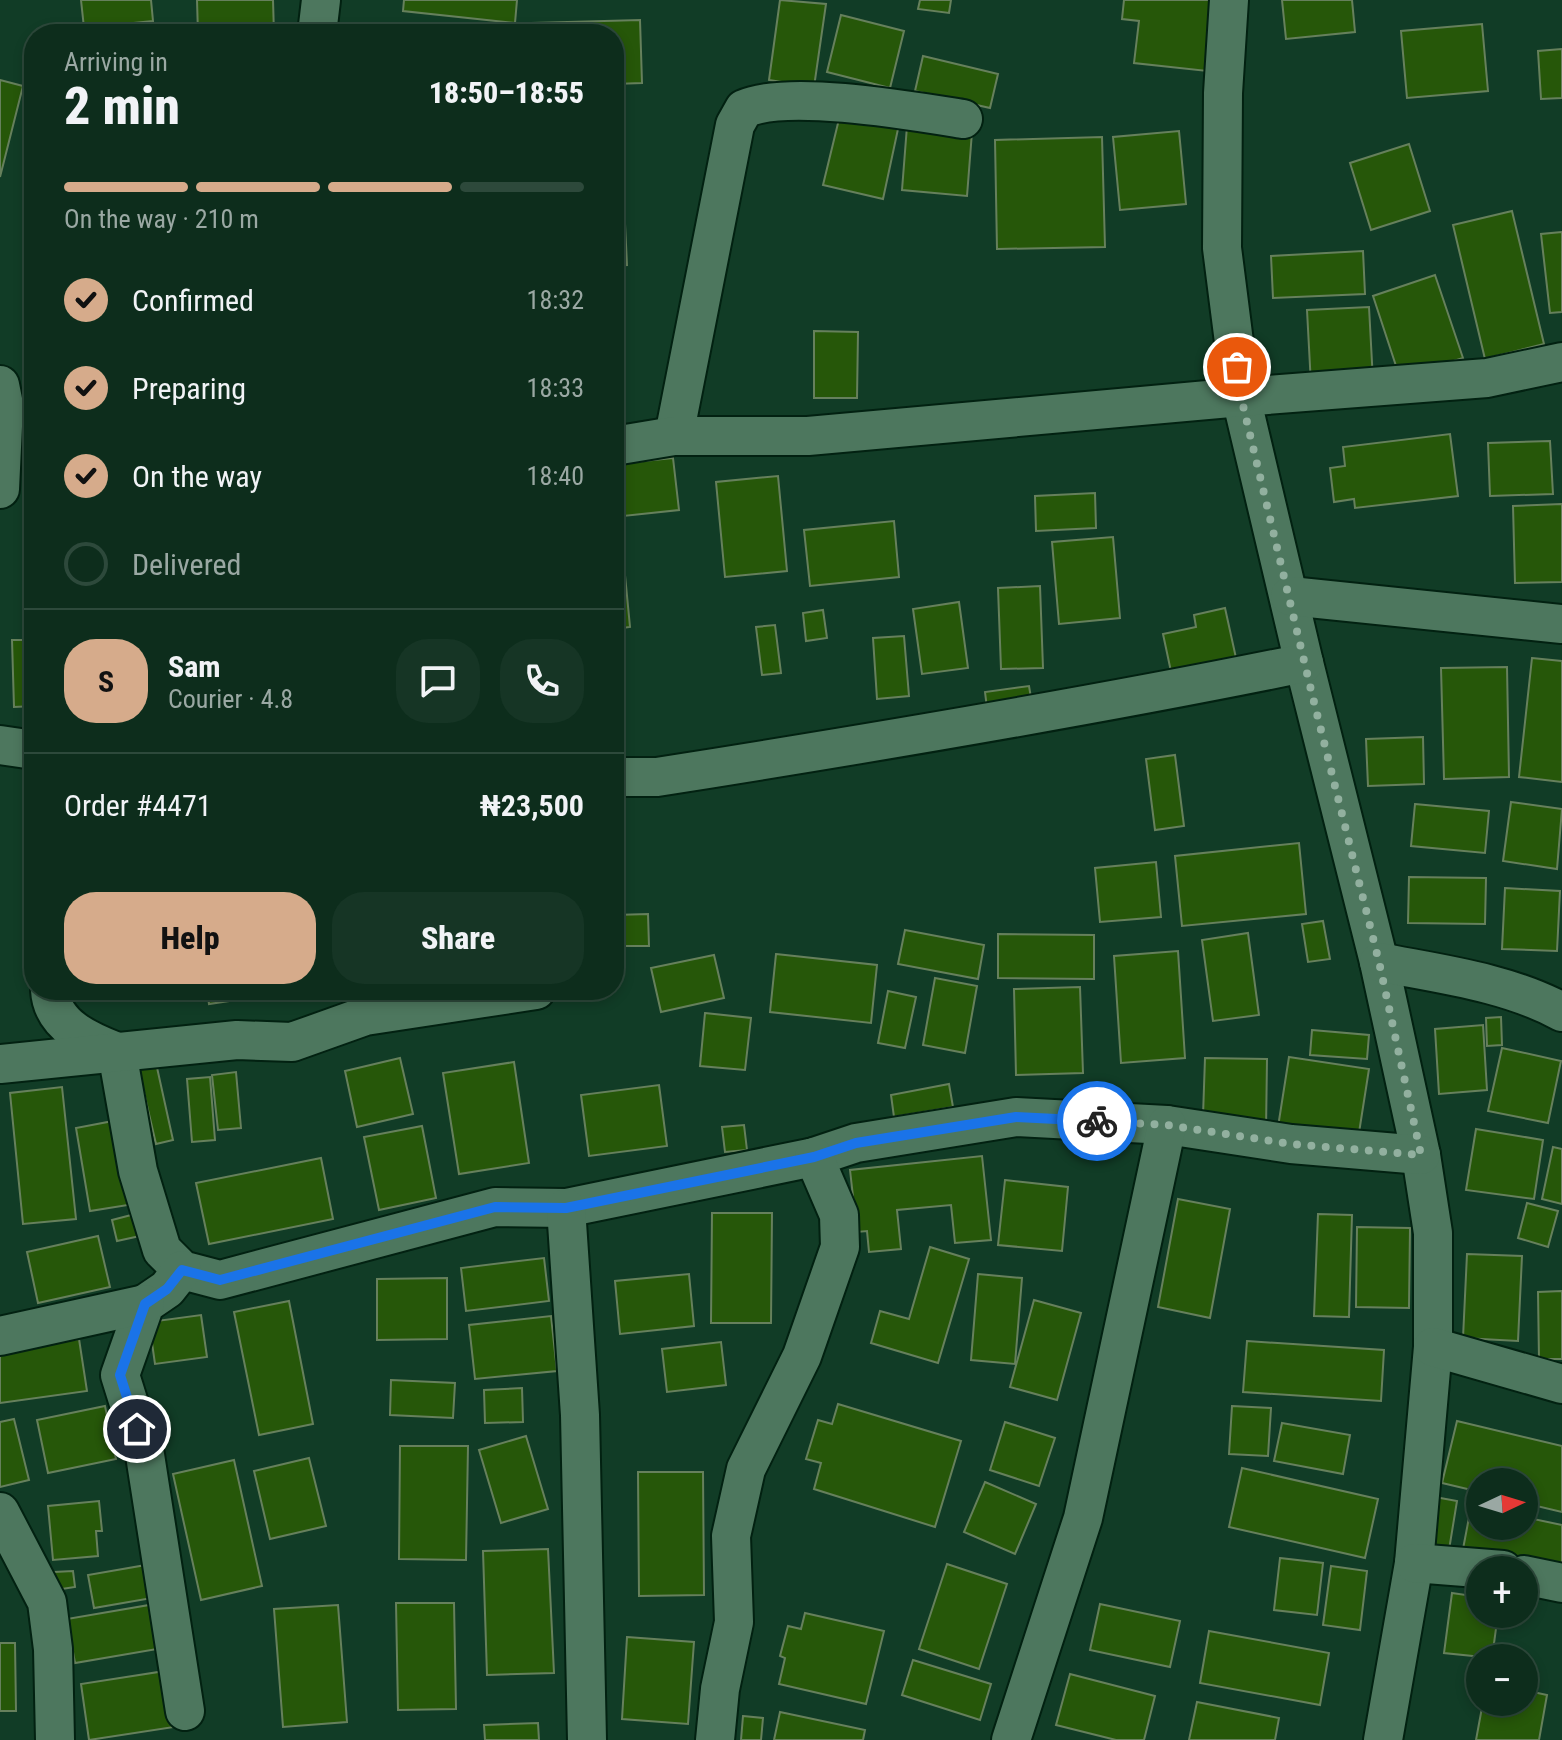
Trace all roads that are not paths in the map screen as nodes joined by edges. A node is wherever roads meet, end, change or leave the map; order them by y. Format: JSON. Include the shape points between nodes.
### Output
{"nodes":[{"id":1,"x":321,"y":0,"type":"edge"},
{"id":2,"x":1229,"y":0,"type":"edge"},
{"id":3,"x":318,"y":24,"type":"edge"},
{"id":4,"x":963,"y":119,"type":"dead end"},
{"id":5,"x":1562,"y":362,"type":"edge"},
{"id":6,"x":0,"y":385,"type":"edge"},
{"id":7,"x":1241,"y":397,"type":"junction"},
{"id":8,"x":674,"y":436,"type":"junction"},
{"id":9,"x":624,"y":444,"type":"edge"},
{"id":10,"x":0,"y":489,"type":"edge"},
{"id":11,"x":1290,"y":596,"type":"junction"},
{"id":12,"x":1562,"y":624,"type":"edge"},
{"id":13,"x":1304,"y":663,"type":"junction"},
{"id":14,"x":0,"y":745,"type":"edge"},
{"id":15,"x":24,"y":749,"type":"edge"},
{"id":16,"x":624,"y":777,"type":"edge"},
{"id":17,"x":1379,"y":962,"type":"junction"},
{"id":18,"x":52,"y":1000,"type":"edge"},
{"id":19,"x":470,"y":1000,"type":"edge"},
{"id":20,"x":1562,"y":1012,"type":"edge"},
{"id":21,"x":117,"y":1052,"type":"junction"},
{"id":22,"x":0,"y":1064,"type":"edge"},
{"id":23,"x":1167,"y":1125,"type":"junction"},
{"id":24,"x":1421,"y":1155,"type":"junction"},
{"id":25,"x":814,"y":1157,"type":"junction"},
{"id":26,"x":566,"y":1208,"type":"junction"},
{"id":27,"x":182,"y":1270,"type":"junction"},
{"id":28,"x":145,"y":1304,"type":"junction"},
{"id":29,"x":0,"y":1336,"type":"edge"},
{"id":30,"x":1433,"y":1347,"type":"junction"},
{"id":31,"x":1562,"y":1384,"type":"edge"},
{"id":32,"x":0,"y":1512,"type":"edge"},
{"id":33,"x":1414,"y":1563,"type":"junction"},
{"id":34,"x":1466,"y":1567,"type":"edge"},
{"id":35,"x":1538,"y":1578,"type":"edge"},
{"id":36,"x":1562,"y":1583,"type":"edge"},
{"id":37,"x":185,"y":1711,"type":"dead end"},
{"id":38,"x":55,"y":1740,"type":"edge"},
{"id":39,"x":587,"y":1740,"type":"edge"},
{"id":40,"x":715,"y":1740,"type":"edge"},
{"id":41,"x":1011,"y":1740,"type":"edge"},
{"id":42,"x":1383,"y":1740,"type":"edge"}],
"edges":[{"from":1,"to":3,"type":"street"},
{"from":2,"to":7,"type":"street","via":[[1222,248]]},
{"from":4,"to":8,"type":"street","via":[[886,107],[771,100],[744,109],[735,125]]},
{"from":5,"to":7,"type":"street","via":[[1487,378]]},
{"from":6,"to":10,"type":"street"},
{"from":7,"to":8,"type":"street","via":[[808,436]]},
{"from":7,"to":11,"type":"street"},
{"from":8,"to":9,"type":"street"},
{"from":11,"to":12,"type":"street"},
{"from":11,"to":13,"type":"street"},
{"from":13,"to":16,"type":"street","via":[[929,734],[657,777]]},
{"from":13,"to":17,"type":"street"},
{"from":14,"to":15,"type":"street"},
{"from":17,"to":20,"type":"street","via":[[1476,982]]},
{"from":17,"to":24,"type":"street"},
{"from":18,"to":21,"type":"street","via":[[77,1036]]},
{"from":19,"to":21,"type":"street","via":[[365,1016],[292,1042],[237,1040]]},
{"from":21,"to":22,"type":"street"},
{"from":21,"to":27,"type":"street","via":[[142,1184],[162,1250]]},
{"from":23,"to":24,"type":"street","via":[[1291,1144]]},
{"from":23,"to":25,"type":"street","via":[[1016,1117],[856,1143]]},
{"from":23,"to":41,"type":"street","via":[[1083,1518]]},
{"from":24,"to":30,"type":"street","via":[[1433,1233]]},
{"from":25,"to":26,"type":"street"},
{"from":25,"to":40,"type":"street","via":[[839,1215],[840,1247],[802,1356],[746,1469],[731,1536],[734,1622]]},
{"from":26,"to":27,"type":"street","via":[[495,1207],[220,1280]]},
{"from":26,"to":39,"type":"street","via":[[580,1415]]},
{"from":27,"to":28,"type":"street"},
{"from":28,"to":29,"type":"street"},
{"from":28,"to":37,"type":"street","via":[[120,1375],[145,1455]]},
{"from":30,"to":31,"type":"street"},
{"from":30,"to":33,"type":"street"},
{"from":32,"to":38,"type":"street","via":[[47,1602]]},
{"from":33,"to":34,"type":"street"},
{"from":33,"to":42,"type":"street"},
{"from":35,"to":36,"type":"street"}]}
